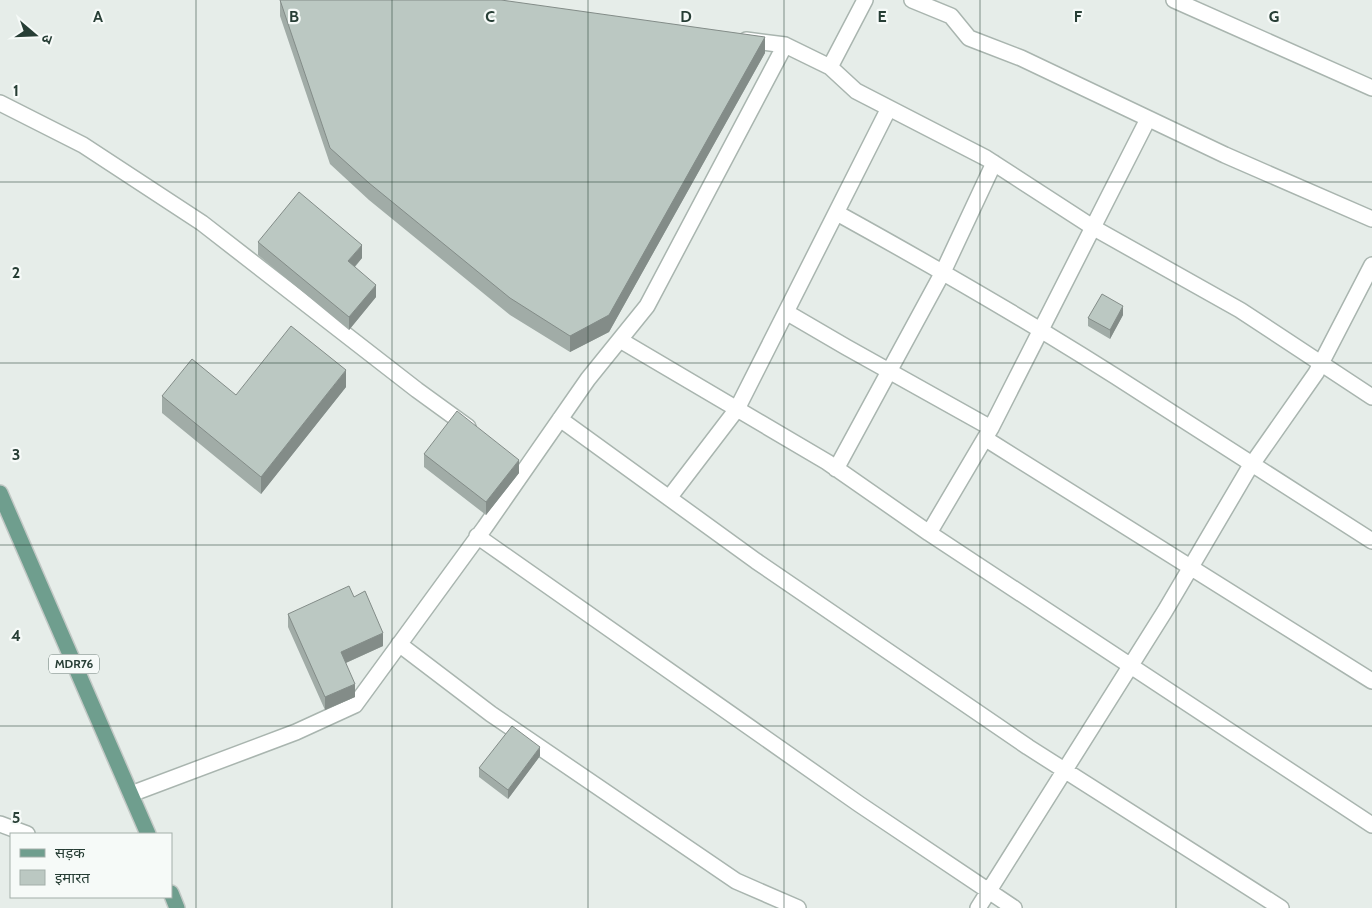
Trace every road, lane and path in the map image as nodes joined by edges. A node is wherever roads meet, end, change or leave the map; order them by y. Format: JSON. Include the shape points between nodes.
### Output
{"nodes":[{"id":1,"x":865,"y":0,"type":"edge"},
{"id":2,"x":912,"y":0,"type":"edge"},
{"id":3,"x":1174,"y":0,"type":"edge"},
{"id":4,"x":727,"y":38,"type":"edge"},
{"id":5,"x":785,"y":45,"type":"junction"},
{"id":6,"x":830,"y":67,"type":"junction"},
{"id":7,"x":1372,"y":88,"type":"edge"},
{"id":8,"x":0,"y":103,"type":"edge"},
{"id":9,"x":889,"y":108,"type":"junction"},
{"id":10,"x":1148,"y":118,"type":"junction"},
{"id":11,"x":994,"y":163,"type":"junction"},
{"id":12,"x":837,"y":213,"type":"junction"},
{"id":13,"x":1372,"y":219,"type":"edge"},
{"id":14,"x":1094,"y":228,"type":"junction"},
{"id":15,"x":1372,"y":265,"type":"edge"},
{"id":16,"x":943,"y":272,"type":"junction"},
{"id":17,"x":786,"y":312,"type":"junction"},
{"id":18,"x":1042,"y":330,"type":"junction"},
{"id":19,"x":620,"y":340,"type":"junction"},
{"id":20,"x":1321,"y":364,"type":"junction"},
{"id":21,"x":889,"y":371,"type":"junction"},
{"id":22,"x":1372,"y":397,"type":"edge"},
{"id":23,"x":737,"y":409,"type":"junction"},
{"id":24,"x":560,"y":419,"type":"junction"},
{"id":25,"x":989,"y":433,"type":"junction"},
{"id":26,"x":479,"y":435,"type":"edge"},
{"id":27,"x":510,"y":457,"type":"edge"},
{"id":28,"x":1252,"y":464,"type":"junction"},
{"id":29,"x":526,"y":468,"type":"junction"},
{"id":30,"x":836,"y":469,"type":"junction"},
{"id":31,"x":0,"y":493,"type":"edge"},
{"id":32,"x":669,"y":498,"type":"junction"},
{"id":33,"x":930,"y":534,"type":"junction"},
{"id":34,"x":477,"y":536,"type":"junction"},
{"id":35,"x":1372,"y":541,"type":"edge"},
{"id":36,"x":1191,"y":567,"type":"junction"},
{"id":37,"x":399,"y":644,"type":"junction"},
{"id":38,"x":1130,"y":666,"type":"junction"},
{"id":39,"x":1372,"y":681,"type":"edge"},
{"id":40,"x":1065,"y":770,"type":"junction"},
{"id":41,"x":131,"y":794,"type":"junction"},
{"id":42,"x":0,"y":824,"type":"edge"},
{"id":43,"x":1372,"y":825,"type":"edge"},
{"id":44,"x":24,"y":833,"type":"edge"},
{"id":45,"x":148,"y":833,"type":"edge"},
{"id":46,"x":989,"y":891,"type":"junction"},
{"id":47,"x":172,"y":895,"type":"edge"},
{"id":48,"x":177,"y":908,"type":"edge"},
{"id":49,"x":798,"y":908,"type":"edge"},
{"id":50,"x":978,"y":908,"type":"edge"},
{"id":51,"x":1014,"y":908,"type":"edge"},
{"id":52,"x":1281,"y":908,"type":"edge"}],
"edges":[{"from":1,"to":6,"type":"street"},
{"from":2,"to":10,"type":"street","via":[[951,16],[969,38],[1021,58]]},
{"from":3,"to":7,"type":"street"},
{"from":4,"to":5,"type":"street"},
{"from":5,"to":6,"type":"street"},
{"from":5,"to":19,"type":"street","via":[[647,306]]},
{"from":6,"to":9,"type":"street","via":[[856,90]]},
{"from":8,"to":26,"type":"street","via":[[83,145],[202,223]]},
{"from":9,"to":11,"type":"street"},
{"from":9,"to":12,"type":"street"},
{"from":10,"to":13,"type":"street"},
{"from":10,"to":14,"type":"street"},
{"from":11,"to":14,"type":"street"},
{"from":11,"to":16,"type":"street"},
{"from":12,"to":16,"type":"street"},
{"from":12,"to":17,"type":"street"},
{"from":14,"to":18,"type":"street"},
{"from":14,"to":20,"type":"street","via":[[1240,310]]},
{"from":15,"to":20,"type":"street"},
{"from":16,"to":18,"type":"street"},
{"from":16,"to":21,"type":"street"},
{"from":17,"to":21,"type":"street"},
{"from":17,"to":23,"type":"street"},
{"from":18,"to":25,"type":"street"},
{"from":18,"to":28,"type":"street"},
{"from":19,"to":23,"type":"street"},
{"from":19,"to":24,"type":"street"},
{"from":20,"to":22,"type":"street"},
{"from":20,"to":28,"type":"street"},
{"from":21,"to":25,"type":"street"},
{"from":21,"to":30,"type":"street"},
{"from":23,"to":30,"type":"street"},
{"from":23,"to":32,"type":"street"},
{"from":24,"to":29,"type":"street"},
{"from":24,"to":32,"type":"street"},
{"from":25,"to":33,"type":"street"},
{"from":25,"to":36,"type":"street"},
{"from":27,"to":29,"type":"street"},
{"from":28,"to":35,"type":"street"},
{"from":28,"to":36,"type":"street"},
{"from":29,"to":34,"type":"street"},
{"from":30,"to":33,"type":"street"},
{"from":31,"to":41,"type":"main road","number":"MDR76"},
{"from":32,"to":40,"type":"street","via":[[756,562]]},
{"from":33,"to":38,"type":"street"},
{"from":34,"to":37,"type":"street"},
{"from":34,"to":46,"type":"street","via":[[859,804]]},
{"from":36,"to":38,"type":"street"},
{"from":36,"to":39,"type":"street"},
{"from":37,"to":41,"type":"street","via":[[356,704],[296,732]]},
{"from":37,"to":49,"type":"street","via":[[491,714],[736,881]]},
{"from":38,"to":40,"type":"street"},
{"from":38,"to":43,"type":"street"},
{"from":40,"to":46,"type":"street"},
{"from":40,"to":52,"type":"street"},
{"from":41,"to":45,"type":"main road","number":"MDR76"},
{"from":42,"to":44,"type":"street"},
{"from":46,"to":50,"type":"street"},
{"from":46,"to":51,"type":"street"},
{"from":47,"to":48,"type":"main road"}]}
